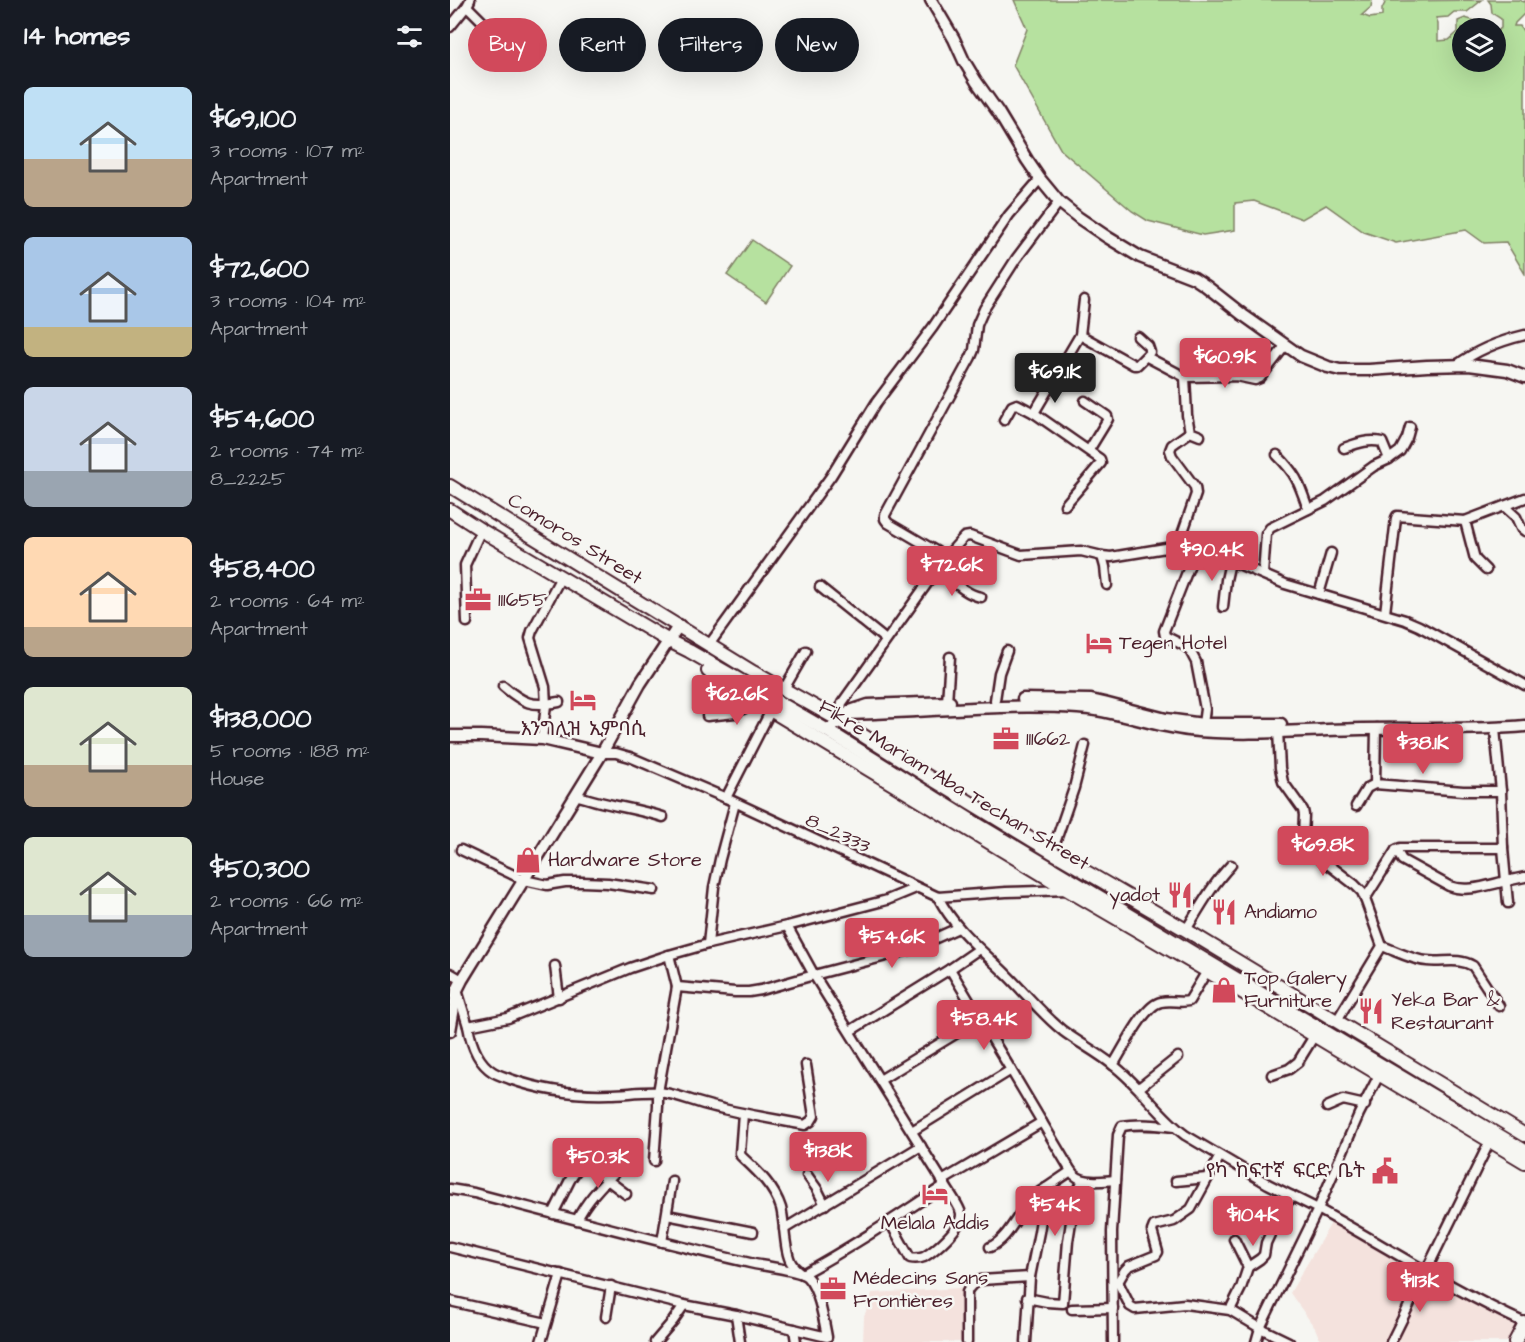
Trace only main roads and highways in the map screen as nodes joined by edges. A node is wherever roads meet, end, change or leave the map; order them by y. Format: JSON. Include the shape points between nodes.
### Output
{"nodes":[{"id":1,"x":931,"y":0,"type":"edge"},
{"id":2,"x":1525,"y":377,"type":"edge"},
{"id":3,"x":450,"y":486,"type":"edge"},
{"id":4,"x":476,"y":501,"type":"junction"},
{"id":5,"x":450,"y":510,"type":"edge"},
{"id":6,"x":463,"y":518,"type":"junction"},
{"id":7,"x":679,"y":625,"type":"junction"},
{"id":8,"x":669,"y":641,"type":"junction"},
{"id":9,"x":689,"y":651,"type":"junction"},
{"id":10,"x":1080,"y":704,"type":"junction"},
{"id":11,"x":858,"y":711,"type":"junction"},
{"id":12,"x":839,"y":718,"type":"junction"},
{"id":13,"x":1525,"y":719,"type":"edge"},
{"id":14,"x":1334,"y":726,"type":"junction"},
{"id":15,"x":1525,"y":726,"type":"edge"},
{"id":16,"x":828,"y":731,"type":"junction"},
{"id":17,"x":450,"y":736,"type":"edge"},
{"id":18,"x":602,"y":753,"type":"junction"},
{"id":19,"x":450,"y":1031,"type":"edge"},
{"id":20,"x":1393,"y":1056,"type":"junction"},
{"id":21,"x":1383,"y":1071,"type":"junction"},
{"id":22,"x":1525,"y":1135,"type":"edge"},
{"id":23,"x":1525,"y":1151,"type":"edge"},
{"id":24,"x":1525,"y":1162,"type":"edge"},
{"id":25,"x":1525,"y":1323,"type":"edge"},
{"id":26,"x":1515,"y":1342,"type":"edge"}],
"edges":[{"from":1,"to":2,"type":"main road","via":[[976,81],[1059,202],[1140,257],[1194,278],[1301,356],[1328,367],[1340,370],[1457,365],[1507,370]]},
{"from":3,"to":4,"type":"main road","name":"Comoros Street"},
{"from":4,"to":6,"type":"main road"},
{"from":4,"to":7,"type":"main road","name":"Comoros Street"},
{"from":5,"to":6,"type":"main road","name":"Comoros Street"},
{"from":6,"to":8,"type":"main road","name":"Comoros Street"},
{"from":7,"to":8,"type":"main road"},
{"from":7,"to":12,"type":"main road","name":"Fikre Mariam Aba Techan Street"},
{"from":8,"to":9,"type":"main road","name":"Fikre Mariam Aba Techan Street"},
{"from":8,"to":18,"type":"main road"},
{"from":9,"to":16,"type":"main road","name":"Fikre Mariam Aba Techan Street"},
{"from":9,"to":21,"type":"main road","via":[[700,666],[757,702],[1314,1036]]},
{"from":10,"to":11,"type":"main road"},
{"from":10,"to":11,"type":"main road","via":[[995,700],[868,705]]},
{"from":10,"to":14,"type":"main road","via":[[1104,703],[1203,724]]},
{"from":10,"to":14,"type":"main road","via":[[1191,730],[1278,731]]},
{"from":11,"to":12,"type":"main road"},
{"from":12,"to":16,"type":"main road"},
{"from":12,"to":20,"type":"main road","name":"Fikre Mariam Aba Techan Street","via":[[935,781]]},
{"from":13,"to":14,"type":"main road"},
{"from":14,"to":15,"type":"main road"},
{"from":16,"to":21,"type":"main road","name":"Fikre Mariam Aba Techan Street"},
{"from":17,"to":18,"type":"main road","via":[[542,739]]},
{"from":18,"to":19,"type":"main road","via":[[460,985]]},
{"from":20,"to":21,"type":"main road"},
{"from":20,"to":22,"type":"main road","name":"Fikre Mariam Aba Techan Street"},
{"from":21,"to":23,"type":"main road","name":"Fikre Mariam Aba Techan Street"},
{"from":21,"to":24,"type":"main road"},
{"from":25,"to":26,"type":"main road"}]}
